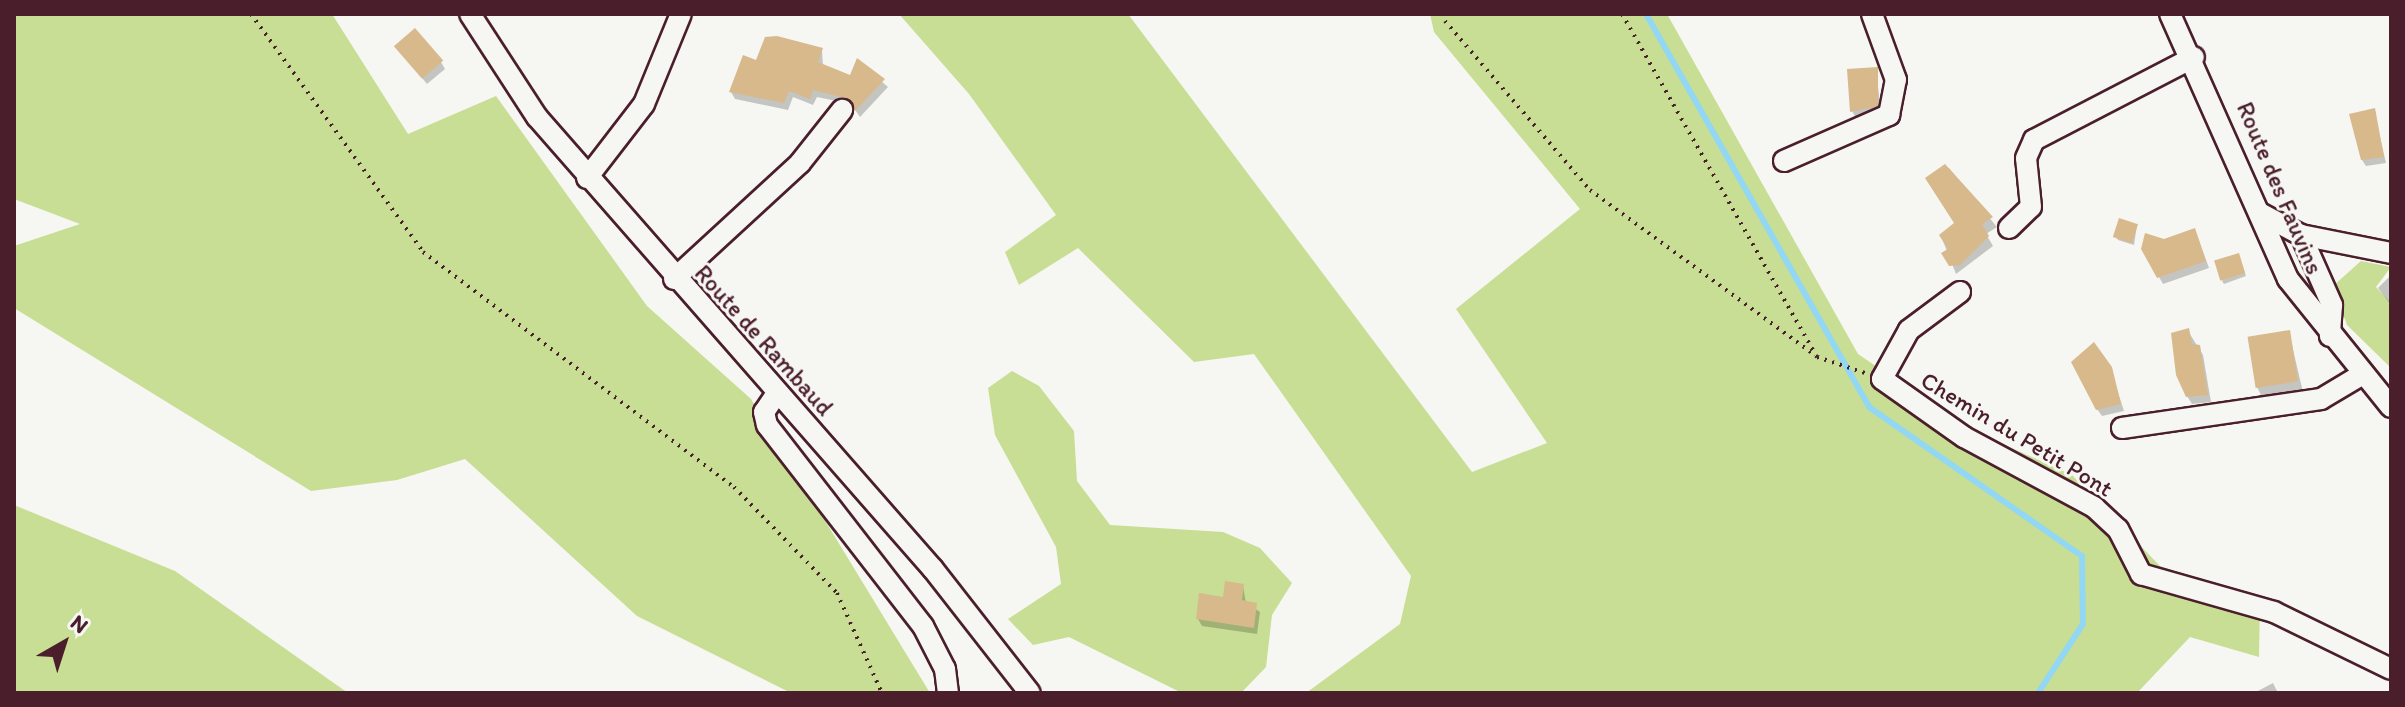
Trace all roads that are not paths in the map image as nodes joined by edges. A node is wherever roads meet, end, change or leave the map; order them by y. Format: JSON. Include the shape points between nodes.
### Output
{"nodes":[{"id":1,"x":470,"y":14,"type":"edge"},
{"id":2,"x":681,"y":14,"type":"edge"},
{"id":3,"x":1872,"y":14,"type":"edge"},
{"id":4,"x":2170,"y":14,"type":"edge"},
{"id":5,"x":2194,"y":57,"type":"junction"},
{"id":6,"x":842,"y":110,"type":"dead end"},
{"id":7,"x":1784,"y":161,"type":"dead end"},
{"id":8,"x":587,"y":178,"type":"junction"},
{"id":9,"x":2260,"y":213,"type":"junction"},
{"id":10,"x":2009,"y":228,"type":"dead end"},
{"id":11,"x":2301,"y":235,"type":"junction"},
{"id":12,"x":2391,"y":253,"type":"edge"},
{"id":13,"x":674,"y":279,"type":"junction"},
{"id":14,"x":1960,"y":292,"type":"dead end"},
{"id":15,"x":2330,"y":336,"type":"junction"},
{"id":16,"x":2363,"y":374,"type":"junction"},
{"id":17,"x":777,"y":393,"type":"junction"},
{"id":18,"x":2391,"y":407,"type":"edge"},
{"id":19,"x":2122,"y":428,"type":"dead end"},
{"id":20,"x":2391,"y":669,"type":"edge"},
{"id":21,"x":948,"y":693,"type":"edge"},
{"id":22,"x":1030,"y":693,"type":"edge"}],
"edges":[{"from":1,"to":8,"type":"street","name":"Route de Rambaud","via":[[505,74]]},
{"from":2,"to":8,"type":"street","via":[[644,104]]},
{"from":3,"to":7,"type":"street","via":[[1896,80],[1889,115]]},
{"from":4,"to":5,"type":"street","name":"Route des Fauvins"},
{"from":5,"to":9,"type":"street","name":"Route des Fauvins"},
{"from":5,"to":10,"type":"street","via":[[2034,140],[2026,158],[2031,207]]},
{"from":6,"to":13,"type":"street","via":[[800,163]]},
{"from":8,"to":13,"type":"street","name":"Route de Rambaud"},
{"from":9,"to":11,"type":"street"},
{"from":9,"to":15,"type":"street","name":"Route des Fauvins","via":[[2288,279]]},
{"from":11,"to":12,"type":"street"},
{"from":11,"to":15,"type":"street","via":[[2332,305]]},
{"from":13,"to":17,"type":"street","name":"Route de Rambaud"},
{"from":14,"to":20,"type":"street","name":"Chemin du Petit Pont","via":[[1909,330],[1882,379],[1964,437],[2094,507],[2118,529],[2141,574],[2274,612]]},
{"from":15,"to":16,"type":"street","name":"Route des Fauvins"},
{"from":16,"to":18,"type":"street","name":"Route des Fauvins"},
{"from":16,"to":19,"type":"street","via":[[2321,399]]},
{"from":17,"to":21,"type":"street","via":[[764,412],[767,425],[923,626],[945,669]]},
{"from":17,"to":22,"type":"street","name":"Route de Rambaud"}]}
